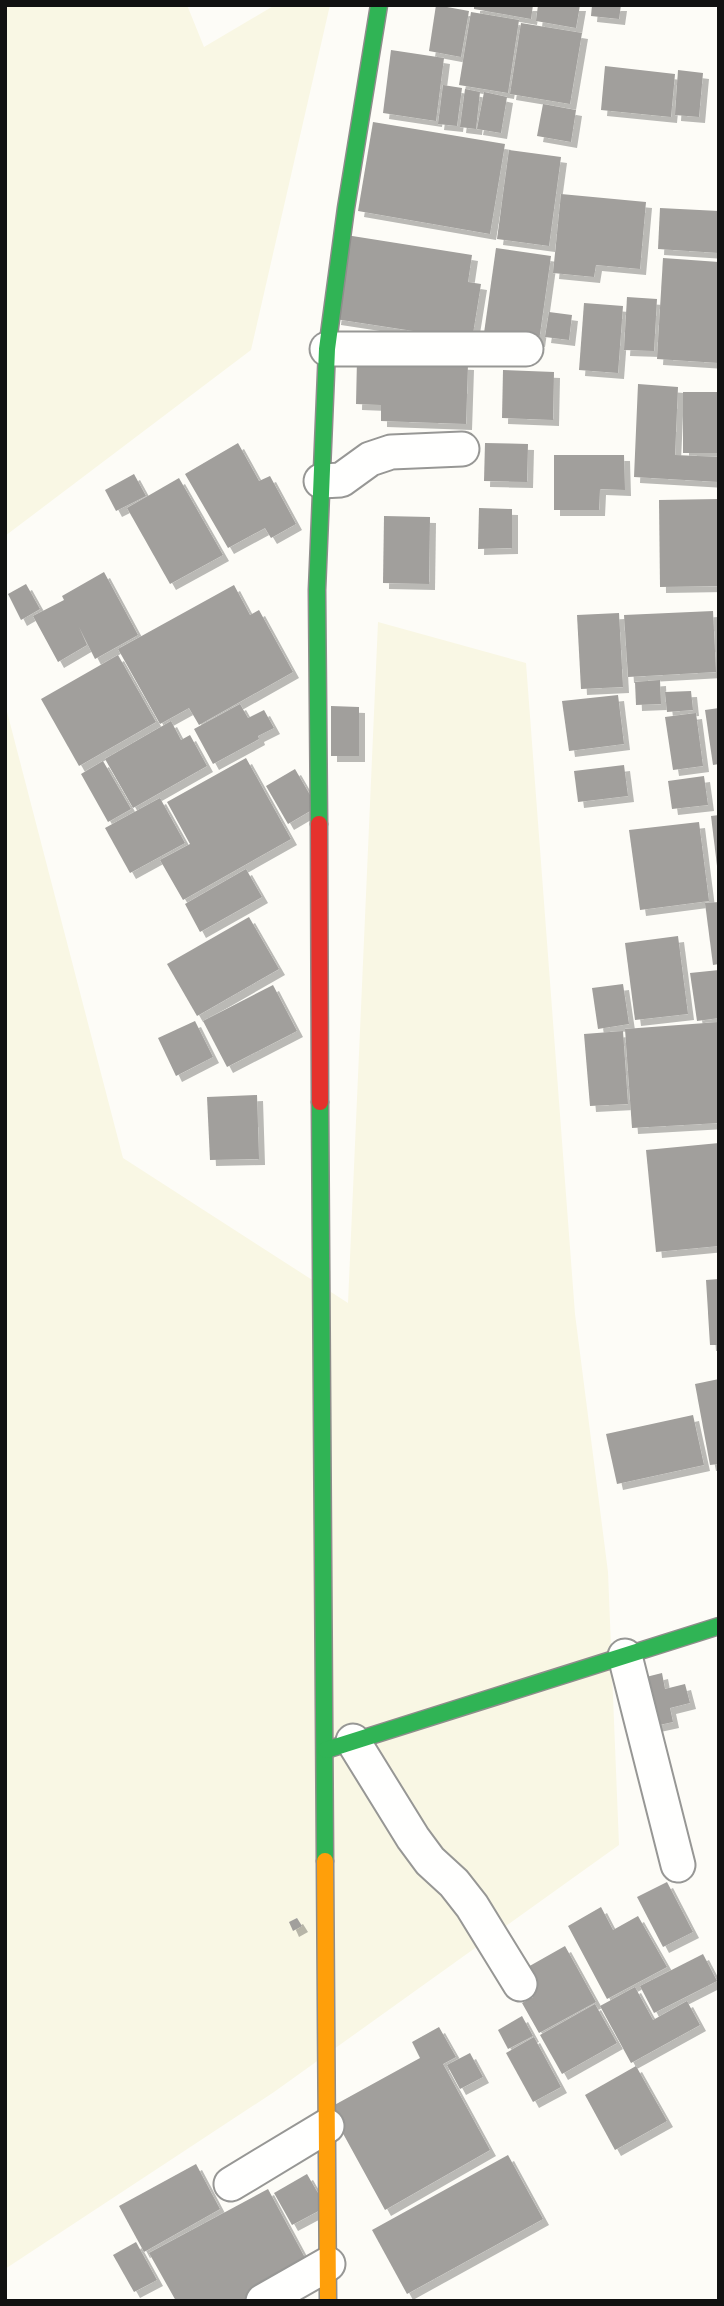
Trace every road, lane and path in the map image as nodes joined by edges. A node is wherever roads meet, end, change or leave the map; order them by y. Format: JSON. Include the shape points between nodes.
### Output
{"nodes":[{"id":1,"x":379,"y":5,"type":"edge"},
{"id":2,"x":327,"y":349,"type":"junction"},
{"id":3,"x":526,"y":349,"type":"dead end"},
{"id":4,"x":462,"y":449,"type":"dead end"},
{"id":5,"x":321,"y":481,"type":"junction"},
{"id":6,"x":719,"y":1626,"type":"edge"},
{"id":7,"x":625,"y":1656,"type":"junction"},
{"id":8,"x":340,"y":1746,"type":"junction"},
{"id":9,"x":678,"y":1866,"type":"dead end"},
{"id":10,"x":520,"y":1984,"type":"dead end"},
{"id":11,"x":327,"y":2126,"type":"junction"},
{"id":12,"x":231,"y":2184,"type":"dead end"},
{"id":13,"x":328,"y":2264,"type":"junction"},
{"id":14,"x":263,"y":2301,"type":"edge"},
{"id":15,"x":328,"y":2301,"type":"edge"}],
"edges":[{"from":1,"to":2,"type":"street"},
{"from":2,"to":3,"type":"lane"},
{"from":2,"to":5,"type":"street"},
{"from":4,"to":5,"type":"lane","via":[[391,452],[370,459],[341,480]]},
{"from":5,"to":8,"type":"street","via":[[318,1006]]},
{"from":6,"to":7,"type":"street"},
{"from":7,"to":8,"type":"street"},
{"from":7,"to":9,"type":"lane"},
{"from":8,"to":10,"type":"lane","via":[[430,1861],[472,1906]]},
{"from":8,"to":11,"type":"street"},
{"from":11,"to":12,"type":"lane"},
{"from":11,"to":13,"type":"street"},
{"from":13,"to":14,"type":"lane"},
{"from":13,"to":15,"type":"street"}]}
